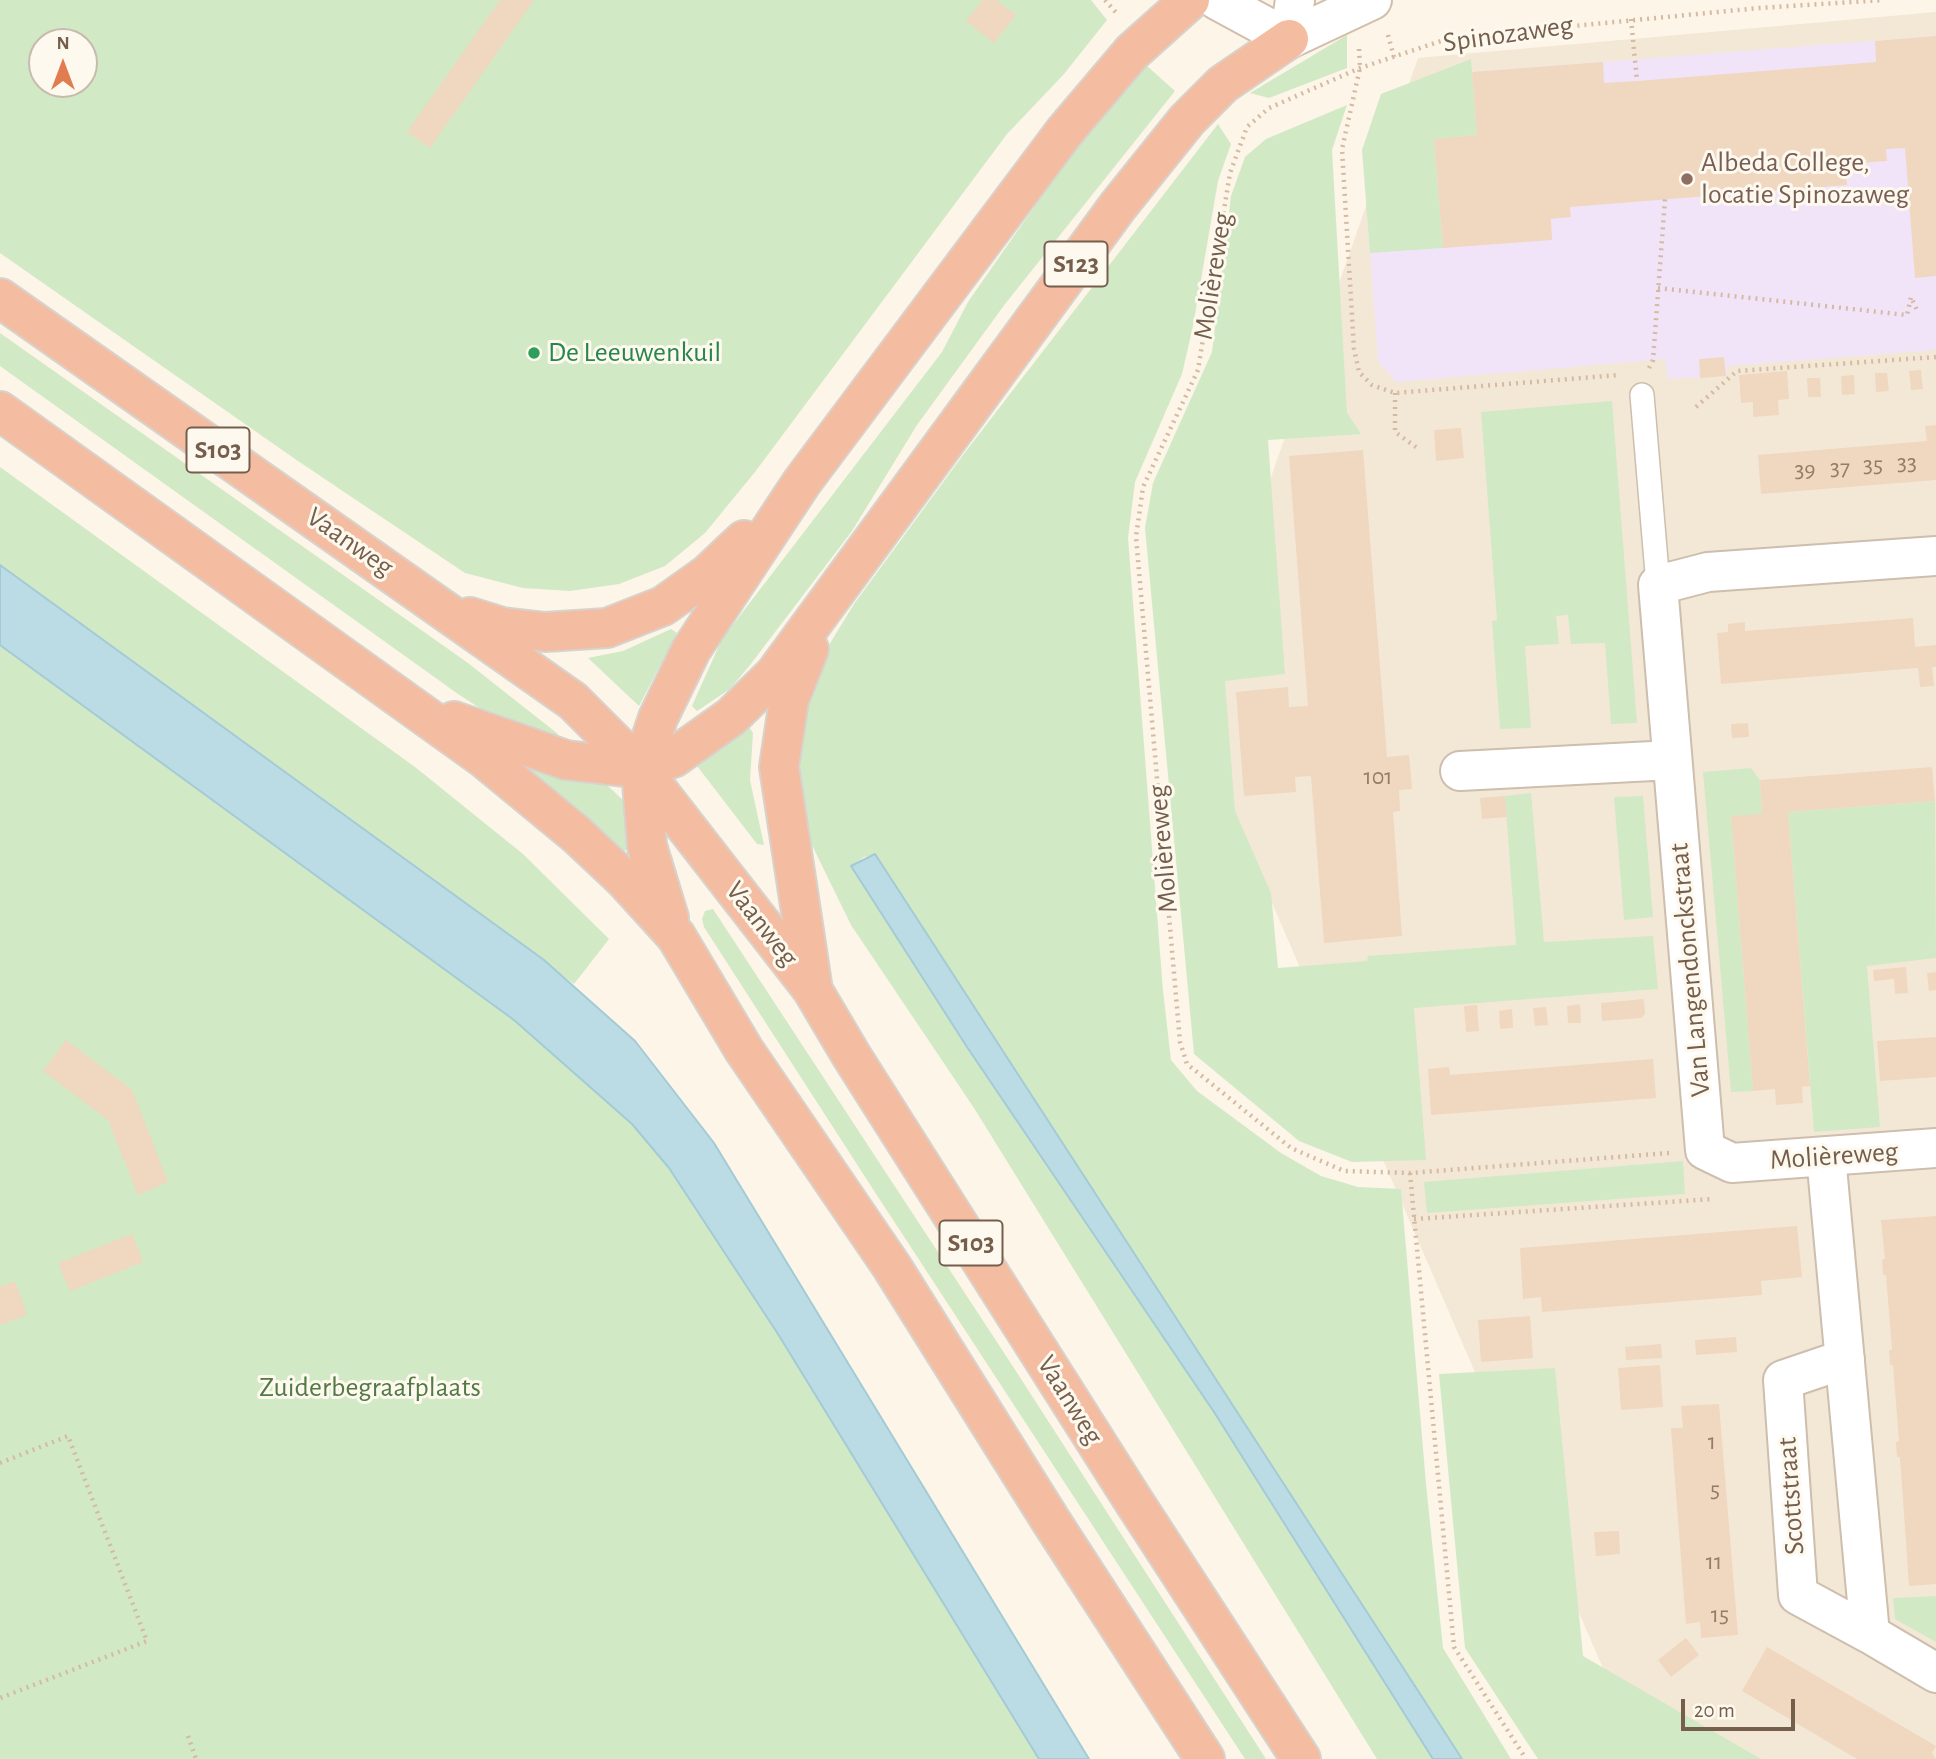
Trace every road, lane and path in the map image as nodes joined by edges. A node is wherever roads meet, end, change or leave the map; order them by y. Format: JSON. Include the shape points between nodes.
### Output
{"nodes":[{"id":1,"x":1190,"y":0,"type":"edge"},
{"id":2,"x":1217,"y":0,"type":"edge"},
{"id":3,"x":1295,"y":0,"type":"edge"},
{"id":4,"x":1371,"y":0,"type":"edge"},
{"id":5,"x":1884,"y":0,"type":"edge"},
{"id":6,"x":1631,"y":19,"type":"junction"},
{"id":7,"x":1289,"y":39,"type":"junction"},
{"id":8,"x":1360,"y":68,"type":"junction"},
{"id":9,"x":1637,"y":81,"type":"dead end"},
{"id":10,"x":1269,"y":108,"type":"joint"},
{"id":11,"x":1665,"y":199,"type":"dead end"},
{"id":12,"x":1658,"y":288,"type":"junction"},
{"id":13,"x":0,"y":298,"type":"edge"},
{"id":14,"x":1917,"y":310,"type":"dead end"},
{"id":15,"x":1936,"y":357,"type":"edge"},
{"id":16,"x":1653,"y":360,"type":"dead end"},
{"id":17,"x":1395,"y":393,"type":"junction"},
{"id":18,"x":1642,"y":395,"type":"joint"},
{"id":19,"x":1696,"y":407,"type":"dead end"},
{"id":20,"x":0,"y":411,"type":"edge"},
{"id":21,"x":1420,"y":450,"type":"dead end"},
{"id":22,"x":802,"y":482,"type":"junction"},
{"id":23,"x":1936,"y":556,"type":"edge"},
{"id":24,"x":1658,"y":585,"type":"junction"},
{"id":25,"x":435,"y":602,"type":"junction"},
{"id":26,"x":828,"y":605,"type":"junction"},
{"id":27,"x":409,"y":705,"type":"junction"},
{"id":28,"x":1672,"y":760,"type":"junction"},
{"id":29,"x":641,"y":769,"type":"junction"},
{"id":30,"x":1460,"y":771,"type":"dead end"},
{"id":31,"x":676,"y":936,"type":"junction"},
{"id":32,"x":812,"y":989,"type":"junction"},
{"id":33,"x":1936,"y":1148,"type":"edge"},
{"id":34,"x":1718,"y":1156,"type":"junction"},
{"id":35,"x":1826,"y":1156,"type":"junction"},
{"id":36,"x":1410,"y":1173,"type":"junction"},
{"id":37,"x":1718,"y":1198,"type":"dead end"},
{"id":38,"x":1414,"y":1219,"type":"junction"},
{"id":39,"x":1845,"y":1359,"type":"junction"},
{"id":40,"x":0,"y":1463,"type":"edge"},
{"id":41,"x":1870,"y":1634,"type":"junction"},
{"id":42,"x":1936,"y":1673,"type":"edge"},
{"id":43,"x":0,"y":1698,"type":"edge"},
{"id":44,"x":188,"y":1736,"type":"dead end"},
{"id":45,"x":196,"y":1759,"type":"edge"},
{"id":46,"x":1205,"y":1759,"type":"edge"},
{"id":47,"x":1301,"y":1759,"type":"edge"},
{"id":48,"x":1526,"y":1759,"type":"edge"}],
"edges":[{"from":1,"to":22,"type":"highway","via":[[1132,52],[1074,120]]},
{"from":2,"to":7,"type":"street"},
{"from":3,"to":7,"type":"street"},
{"from":4,"to":7,"type":"street","number":"S123"},
{"from":5,"to":6,"type":"path","name":"Spinozaweg"},
{"from":6,"to":8,"type":"path","name":"Spinozaweg","via":[[1450,38]]},
{"from":6,"to":9,"type":"path"},
{"from":7,"to":26,"type":"highway","number":"S123","via":[[1223,84],[1187,120],[1118,206]]},
{"from":8,"to":10,"type":"path","name":"Spinozaweg"},
{"from":8,"to":17,"type":"path","via":[[1342,149],[1354,349],[1359,372],[1372,385]]},
{"from":10,"to":36,"type":"path","name":"Molièreweg","via":[[1247,127],[1230,173],[1198,370],[1143,487],[1136,537],[1180,1042],[1187,1064],[1291,1147],[1344,1171]]},
{"from":11,"to":12,"type":"path"},
{"from":12,"to":14,"type":"path","via":[[1907,315],[1911,297]]},
{"from":12,"to":16,"type":"path"},
{"from":13,"to":25,"type":"highway","name":"Vaanweg","number":"S103"},
{"from":15,"to":19,"type":"path","via":[[1737,371]]},
{"from":17,"to":18,"type":"path","via":[[1624,375]]},
{"from":17,"to":21,"type":"path","via":[[1395,432]]},
{"from":18,"to":24,"type":"lane","name":"Van Langendonckstraat"},
{"from":20,"to":27,"type":"highway","number":"S103"},
{"from":22,"to":25,"type":"highway","via":[[708,574],[663,606],[607,628],[545,632],[502,627]]},
{"from":22,"to":29,"type":"highway","via":[[685,661]]},
{"from":23,"to":24,"type":"street","via":[[1708,572]]},
{"from":24,"to":28,"type":"street","name":"Van Langendonckstraat"},
{"from":25,"to":29,"type":"highway","name":"Vaanweg","number":"S103","via":[[573,701]]},
{"from":26,"to":29,"type":"highway","number":"S123","via":[[775,674],[731,717],[673,758]]},
{"from":26,"to":32,"type":"highway","via":[[789,700],[779,767]]},
{"from":27,"to":29,"type":"highway","via":[[566,760]]},
{"from":27,"to":31,"type":"highway","number":"S103","via":[[485,759],[576,834]]},
{"from":28,"to":30,"type":"street"},
{"from":28,"to":34,"type":"street","name":"Van Langendonckstraat"},
{"from":29,"to":31,"type":"highway","via":[[647,846]]},
{"from":29,"to":32,"type":"highway","name":"Vaanweg","number":"S103"},
{"from":31,"to":46,"type":"highway","number":"S103","via":[[744,1050],[892,1267]]},
{"from":32,"to":47,"type":"highway","name":"Vaanweg","number":"S103"},
{"from":33,"to":35,"type":"street","name":"Molièreweg"},
{"from":34,"to":35,"type":"street","name":"Molièreweg"},
{"from":34,"to":36,"type":"path","name":"Molièreweg"},
{"from":35,"to":39,"type":"street"},
{"from":36,"to":38,"type":"path"},
{"from":37,"to":38,"type":"path"},
{"from":38,"to":48,"type":"path","via":[[1454,1647]]},
{"from":39,"to":41,"type":"street"},
{"from":39,"to":41,"type":"street","name":"Scottstraat","via":[[1783,1380],[1798,1595]]},
{"from":40,"to":43,"type":"path","via":[[68,1436],[147,1641]]},
{"from":41,"to":42,"type":"street","name":"Scottstraat"},
{"from":44,"to":45,"type":"path"}]}
